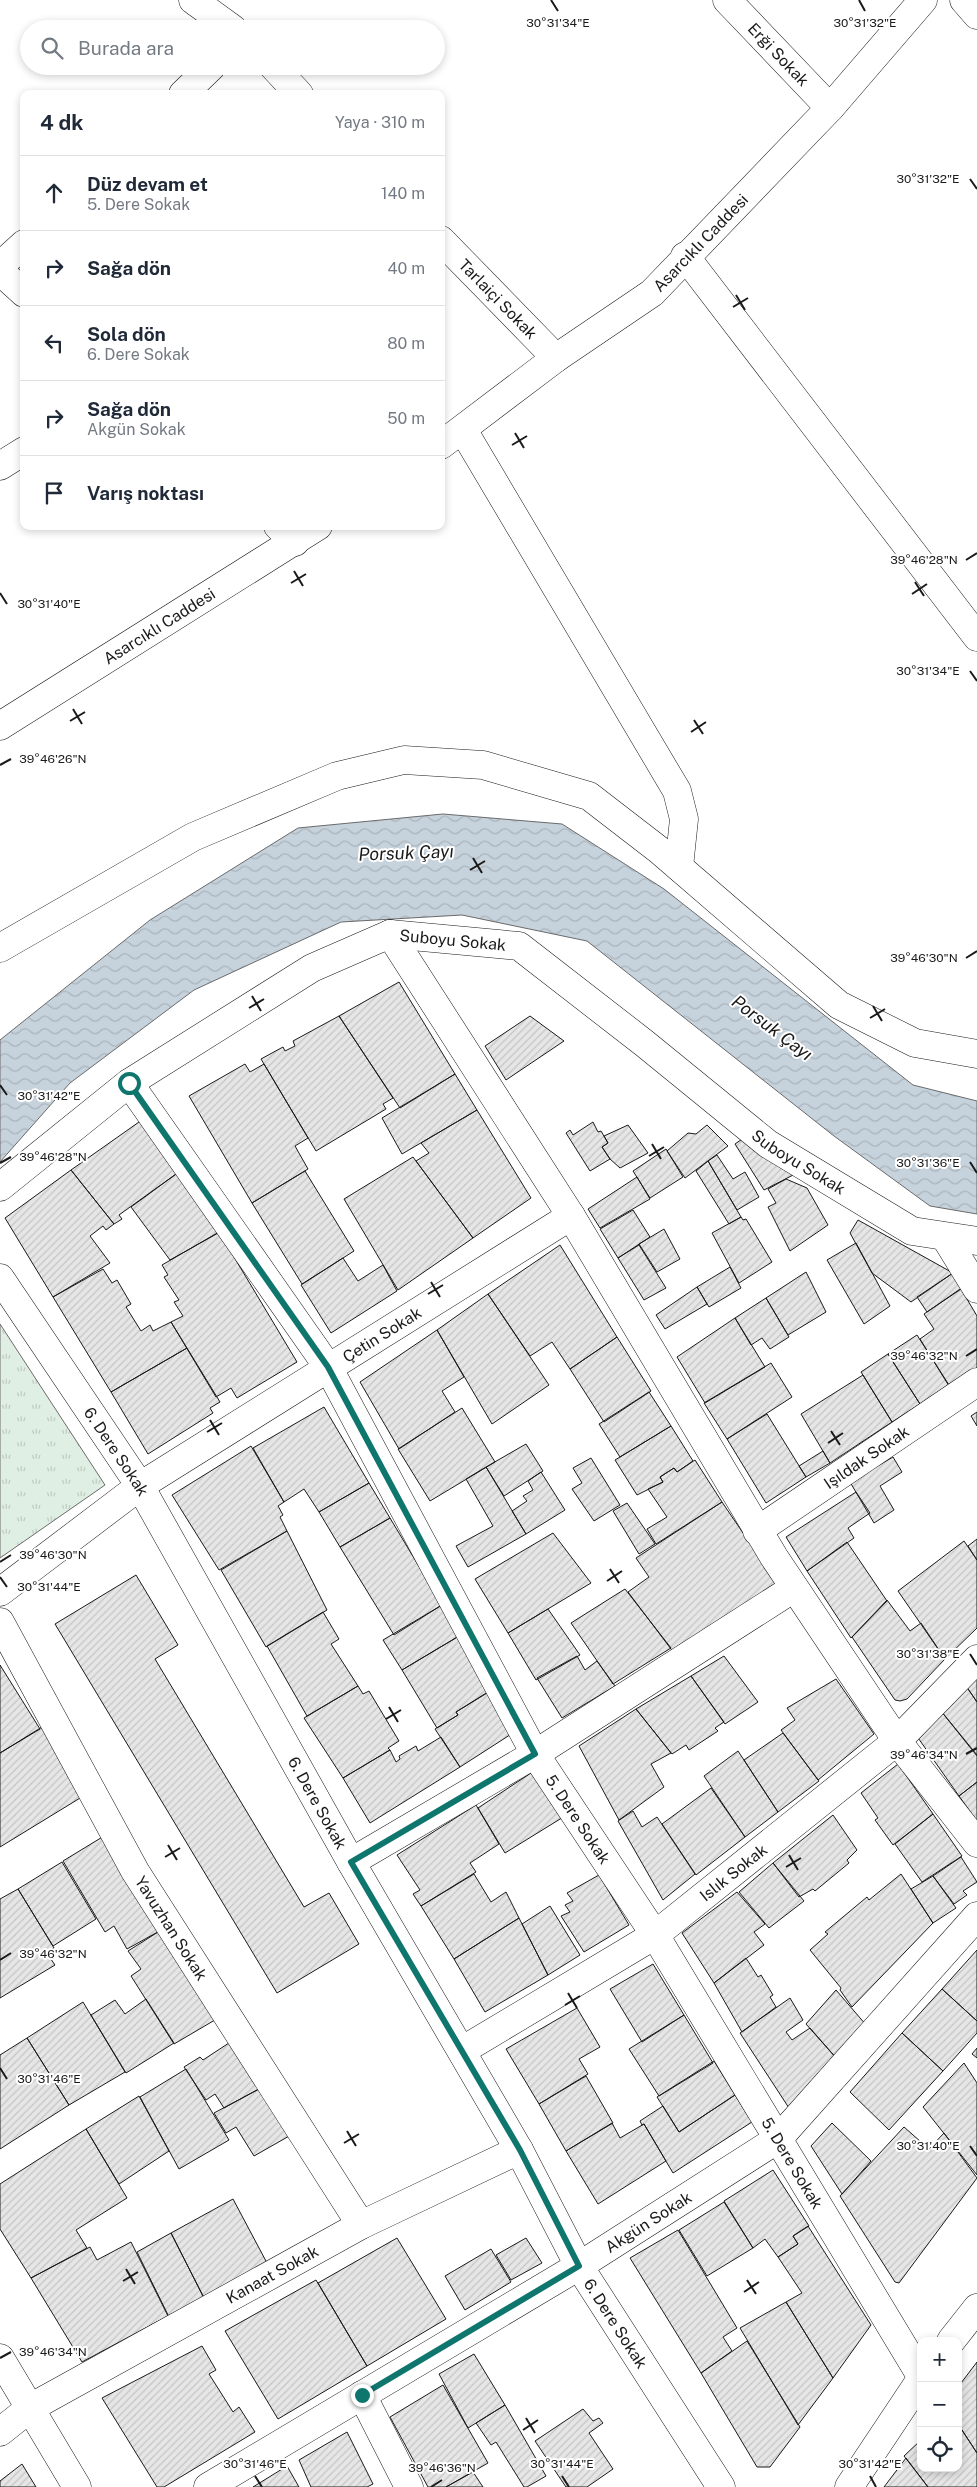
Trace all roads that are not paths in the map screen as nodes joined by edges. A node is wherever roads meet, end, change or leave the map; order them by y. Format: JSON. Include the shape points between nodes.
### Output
{"nodes":[{"id":1,"x":193,"y":0,"type":"edge"},
{"id":2,"x":728,"y":0,"type":"edge"},
{"id":3,"x":922,"y":0,"type":"edge"},
{"id":4,"x":964,"y":0,"type":"edge"},
{"id":5,"x":977,"y":15,"type":"edge"},
{"id":6,"x":221,"y":20,"type":"edge"},
{"id":7,"x":203,"y":75,"type":"edge"},
{"id":8,"x":282,"y":75,"type":"edge"},
{"id":9,"x":187,"y":90,"type":"edge"},
{"id":10,"x":296,"y":90,"type":"edge"},
{"id":11,"x":830,"y":108,"type":"junction"},
{"id":12,"x":445,"y":244,"type":"edge"},
{"id":13,"x":20,"y":248,"type":"edge"},
{"id":14,"x":685,"y":256,"type":"junction"},
{"id":15,"x":0,"y":266,"type":"edge"},
{"id":16,"x":0,"y":271,"type":"edge"},
{"id":17,"x":20,"y":289,"type":"edge"},
{"id":18,"x":556,"y":358,"type":"junction"},
{"id":19,"x":452,"y":437,"type":"edge"},
{"id":20,"x":20,"y":454,"type":"edge"},
{"id":21,"x":0,"y":466,"type":"edge"},
{"id":22,"x":302,"y":530,"type":"edge"},
{"id":23,"x":286,"y":534,"type":"edge"},
{"id":24,"x":977,"y":637,"type":"edge"},
{"id":25,"x":0,"y":726,"type":"edge"},
{"id":26,"x":679,"y":867,"type":"junction"},
{"id":27,"x":390,"y":934,"type":"junction"},
{"id":28,"x":0,"y":948,"type":"edge"},
{"id":29,"x":977,"y":1054,"type":"edge"},
{"id":30,"x":129,"y":1083,"type":"junction"},
{"id":31,"x":0,"y":1187,"type":"edge"},
{"id":32,"x":571,"y":1216,"type":"junction"},
{"id":33,"x":945,"y":1237,"type":"junction"},
{"id":34,"x":977,"y":1241,"type":"edge"},
{"id":35,"x":0,"y":1278,"type":"edge"},
{"id":36,"x":977,"y":1289,"type":"edge"},
{"id":37,"x":328,"y":1367,"type":"junction"},
{"id":38,"x":977,"y":1382,"type":"edge"},
{"id":39,"x":140,"y":1486,"type":"junction"},
{"id":40,"x":757,"y":1531,"type":"junction"},
{"id":41,"x":794,"y":1588,"type":"junction"},
{"id":42,"x":0,"y":1592,"type":"edge"},
{"id":43,"x":0,"y":1622,"type":"edge"},
{"id":44,"x":977,"y":1659,"type":"edge"},
{"id":45,"x":897,"y":1741,"type":"junction"},
{"id":46,"x":535,"y":1754,"type":"junction"},
{"id":47,"x":977,"y":1843,"type":"edge"},
{"id":48,"x":351,"y":1862,"type":"junction"},
{"id":49,"x":977,"y":1916,"type":"edge"},
{"id":50,"x":655,"y":1935,"type":"junction"},
{"id":51,"x":463,"y":2050,"type":"junction"},
{"id":52,"x":778,"y":2139,"type":"junction"},
{"id":53,"x":520,"y":2150,"type":"junction"},
{"id":54,"x":361,"y":2225,"type":"junction"},
{"id":55,"x":579,"y":2266,"type":"junction"},
{"id":56,"x":977,"y":2308,"type":"edge"},
{"id":57,"x":954,"y":2337,"type":"edge"},
{"id":58,"x":0,"y":2358,"type":"edge"},
{"id":59,"x":917,"y":2370,"type":"edge"},
{"id":60,"x":918,"y":2382,"type":"edge"},
{"id":61,"x":362,"y":2395,"type":"junction"},
{"id":62,"x":30,"y":2408,"type":"junction"},
{"id":63,"x":0,"y":2432,"type":"edge"},
{"id":64,"x":77,"y":2487,"type":"edge"},
{"id":65,"x":208,"y":2487,"type":"edge"},
{"id":66,"x":409,"y":2487,"type":"edge"},
{"id":67,"x":721,"y":2487,"type":"edge"},
{"id":68,"x":849,"y":2487,"type":"edge"}],
"edges":[{"from":1,"to":6,"type":"street"},
{"from":2,"to":11,"type":"street","name":"Erği Sokak"},
{"from":3,"to":11,"type":"street","name":"Asarcıklı Caddesi"},
{"from":4,"to":5,"type":"street"},
{"from":7,"to":9,"type":"street"},
{"from":8,"to":10,"type":"street"},
{"from":11,"to":14,"type":"street","name":"Asarcıklı Caddesi"},
{"from":12,"to":18,"type":"street","name":"Tarlaiçi Sokak"},
{"from":13,"to":15,"type":"street"},
{"from":14,"to":18,"type":"street","name":"Asarcıklı Caddesi","via":[[652,293]]},
{"from":14,"to":24,"type":"street"},
{"from":16,"to":17,"type":"street"},
{"from":18,"to":19,"type":"street","name":"Asarcıklı Caddesi"},
{"from":19,"to":26,"type":"street","via":[[677,791],[684,819]]},
{"from":20,"to":21,"type":"street"},
{"from":22,"to":23,"type":"street","name":"Asarcıklı Caddesi"},
{"from":23,"to":25,"type":"street","name":"Asarcıklı Caddesi"},
{"from":26,"to":28,"type":"street","via":[[589,796],[483,766],[404,760],[337,776],[194,837]]},
{"from":26,"to":29,"type":"street","via":[[839,1004],[915,1043]]},
{"from":27,"to":30,"type":"street","name":"Suboyu Sokak","via":[[312,968]]},
{"from":27,"to":32,"type":"street"},
{"from":27,"to":33,"type":"street","name":"Suboyu Sokak","via":[[519,946],[768,1144],[912,1232]]},
{"from":30,"to":31,"type":"street","name":"Suboyu Sokak"},
{"from":30,"to":37,"type":"street","name":"5. Dere Sokak"},
{"from":32,"to":37,"type":"street","name":"Çetin Sokak"},
{"from":32,"to":40,"type":"street"},
{"from":33,"to":34,"type":"street","name":"Suboyu Sokak"},
{"from":33,"to":36,"type":"street"},
{"from":35,"to":39,"type":"street","name":"6. Dere Sokak"},
{"from":37,"to":39,"type":"street","name":"Çetin Sokak"},
{"from":37,"to":46,"type":"street","name":"5. Dere Sokak"},
{"from":38,"to":40,"type":"street","name":"Işıldak Sokak"},
{"from":39,"to":42,"type":"street","name":"Çetin Sokak"},
{"from":39,"to":48,"type":"street","name":"6. Dere Sokak"},
{"from":40,"to":41,"type":"street"},
{"from":41,"to":45,"type":"street"},
{"from":41,"to":46,"type":"street"},
{"from":43,"to":54,"type":"street","name":"Yavuzhan Sokak","via":[[136,1871]]},
{"from":44,"to":45,"type":"street","name":"Islık Sokak"},
{"from":45,"to":47,"type":"street"},
{"from":45,"to":50,"type":"street","name":"Islık Sokak"},
{"from":46,"to":48,"type":"street"},
{"from":46,"to":50,"type":"street","name":"5. Dere Sokak"},
{"from":48,"to":51,"type":"street","name":"6. Dere Sokak"},
{"from":49,"to":52,"type":"street","name":"Akgün Sokak"},
{"from":50,"to":51,"type":"street","name":"Islık Sokak"},
{"from":50,"to":52,"type":"street","name":"5. Dere Sokak"},
{"from":51,"to":53,"type":"street","name":"6. Dere Sokak"},
{"from":52,"to":55,"type":"street","name":"Akgün Sokak"},
{"from":52,"to":59,"type":"street","name":"5. Dere Sokak"},
{"from":53,"to":54,"type":"street","name":"Kanaat Sokak"},
{"from":53,"to":55,"type":"street","name":"6. Dere Sokak"},
{"from":54,"to":62,"type":"street","name":"Kanaat Sokak"},
{"from":55,"to":61,"type":"street","name":"Akgün Sokak"},
{"from":55,"to":67,"type":"street","name":"6. Dere Sokak"},
{"from":56,"to":57,"type":"street"},
{"from":58,"to":62,"type":"street"},
{"from":60,"to":68,"type":"street"},
{"from":61,"to":65,"type":"street","name":"Akgün Sokak"},
{"from":61,"to":66,"type":"street"},
{"from":62,"to":63,"type":"street","name":"Kanaat Sokak"},
{"from":62,"to":64,"type":"street"}]}
